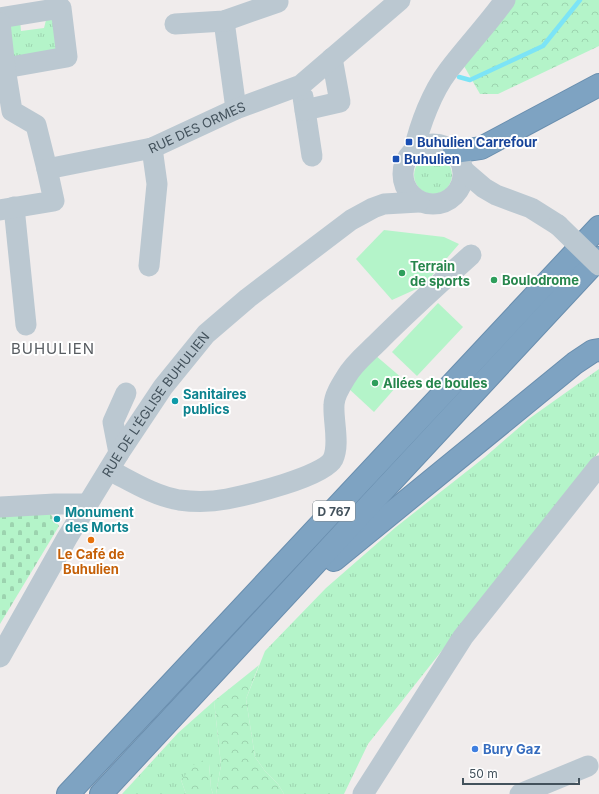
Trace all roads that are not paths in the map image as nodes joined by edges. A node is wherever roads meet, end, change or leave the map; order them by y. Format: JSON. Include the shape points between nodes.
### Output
{"nodes":[{"id":1,"x":400,"y":0,"type":"edge"},
{"id":2,"x":505,"y":0,"type":"edge"},
{"id":3,"x":278,"y":2,"type":"dead end"},
{"id":4,"x":0,"y":18,"type":"edge"},
{"id":5,"x":224,"y":21,"type":"junction"},
{"id":6,"x":0,"y":23,"type":"edge"},
{"id":7,"x":175,"y":24,"type":"dead end"},
{"id":8,"x":332,"y":58,"type":"junction"},
{"id":9,"x":5,"y":68,"type":"junction"},
{"id":10,"x":301,"y":85,"type":"junction"},
{"id":11,"x":599,"y":85,"type":"edge"},
{"id":12,"x":430,"y":105,"type":"junction"},
{"id":13,"x":236,"y":109,"type":"junction"},
{"id":14,"x":305,"y":110,"type":"junction"},
{"id":15,"x":152,"y":148,"type":"junction"},
{"id":16,"x":312,"y":156,"type":"dead end"},
{"id":17,"x":453,"y":156,"type":"junction"},
{"id":18,"x":409,"y":158,"type":"junction"},
{"id":19,"x":47,"y":169,"type":"junction"},
{"id":20,"x":496,"y":195,"type":"junction"},
{"id":21,"x":448,"y":201,"type":"junction"},
{"id":22,"x":419,"y":202,"type":"junction"},
{"id":23,"x":373,"y":208,"type":"junction"},
{"id":24,"x":7,"y":209,"type":"edge"},
{"id":25,"x":599,"y":228,"type":"edge"},
{"id":26,"x":471,"y":255,"type":"dead end"},
{"id":27,"x":599,"y":258,"type":"edge"},
{"id":28,"x":599,"y":265,"type":"edge"},
{"id":29,"x":149,"y":266,"type":"dead end"},
{"id":30,"x":26,"y":325,"type":"dead end"},
{"id":31,"x":599,"y":350,"type":"edge"},
{"id":32,"x":126,"y":393,"type":"dead end"},
{"id":33,"x":114,"y":461,"type":"junction"},
{"id":34,"x":599,"y":466,"type":"edge"},
{"id":35,"x":88,"y":504,"type":"junction"},
{"id":36,"x":0,"y":507,"type":"edge"},
{"id":37,"x":268,"y":614,"type":"junction"},
{"id":38,"x":0,"y":657,"type":"edge"},
{"id":39,"x":588,"y":766,"type":"dead end"},
{"id":40,"x":68,"y":794,"type":"edge"},
{"id":41,"x":101,"y":794,"type":"edge"},
{"id":42,"x":364,"y":794,"type":"edge"},
{"id":43,"x":520,"y":794,"type":"edge"}],
"edges":[{"from":1,"to":8,"type":"street","name":"RUE DES ORMES"},
{"from":2,"to":12,"type":"street","via":[[447,72]]},
{"from":3,"to":5,"type":"street"},
{"from":4,"to":9,"type":"street","via":[[61,8],[67,57]]},
{"from":5,"to":7,"type":"street"},
{"from":5,"to":13,"type":"street"},
{"from":6,"to":9,"type":"street"},
{"from":8,"to":10,"type":"street","name":"RUE DES ORMES"},
{"from":8,"to":14,"type":"street","via":[[340,102]]},
{"from":9,"to":19,"type":"street","via":[[12,111],[36,125]]},
{"from":10,"to":13,"type":"street","name":"RUE DES ORMES"},
{"from":10,"to":14,"type":"street"},
{"from":11,"to":17,"type":"highway","via":[[481,148]]},
{"from":12,"to":17,"type":"street","via":[[433,130]]},
{"from":12,"to":18,"type":"street"},
{"from":13,"to":15,"type":"street","name":"RUE DES ORMES"},
{"from":14,"to":16,"type":"street"},
{"from":15,"to":19,"type":"street","name":"RUE DES ORMES"},
{"from":15,"to":29,"type":"street","via":[[158,184]]},
{"from":17,"to":18,"type":"street","via":[[433,144],[423,145]]},
{"from":17,"to":20,"type":"street","via":[[475,182]]},
{"from":17,"to":21,"type":"street","via":[[463,179],[460,188]]},
{"from":18,"to":22,"type":"street","via":[[402,174],[403,182],[412,197]]},
{"from":18,"to":23,"type":"street","name":"RUE DE L'ÉGLISE BUHULIEN"},
{"from":19,"to":24,"type":"street","via":[[54,200]]},
{"from":20,"to":21,"type":"street"},
{"from":20,"to":28,"type":"street","bridge":true,"via":[[531,208],[558,226]]},
{"from":21,"to":22,"type":"street","via":[[434,205]]},
{"from":22,"to":23,"type":"street","name":"RUE DE L'ÉGLISE BUHULIEN","via":[[396,202]]},
{"from":23,"to":33,"type":"street","name":"RUE DE L'ÉGLISE BUHULIEN","via":[[351,220],[320,243],[206,334],[163,386]]},
{"from":24,"to":30,"type":"street"},
{"from":25,"to":40,"type":"highway","number":"D 767"},
{"from":26,"to":33,"type":"street","via":[[392,328],[346,376],[334,403],[336,451],[332,460],[317,472],[289,483],[226,499],[201,502],[161,495]]},
{"from":27,"to":37,"type":"highway","number":"D 767"},
{"from":31,"to":37,"type":"highway","number":"D 767","via":[[575,363]]},
{"from":32,"to":33,"type":"street","via":[[113,422]]},
{"from":33,"to":35,"type":"street","name":"RUE DE L'ÉGLISE BUHULIEN"},
{"from":34,"to":42,"type":"street","via":[[463,637]]},
{"from":35,"to":36,"type":"street"},
{"from":35,"to":38,"type":"street","name":"RUE DE L'ÉGLISE BUHULIEN"},
{"from":37,"to":41,"type":"highway","number":"D 767"},
{"from":39,"to":43,"type":"street"}]}
